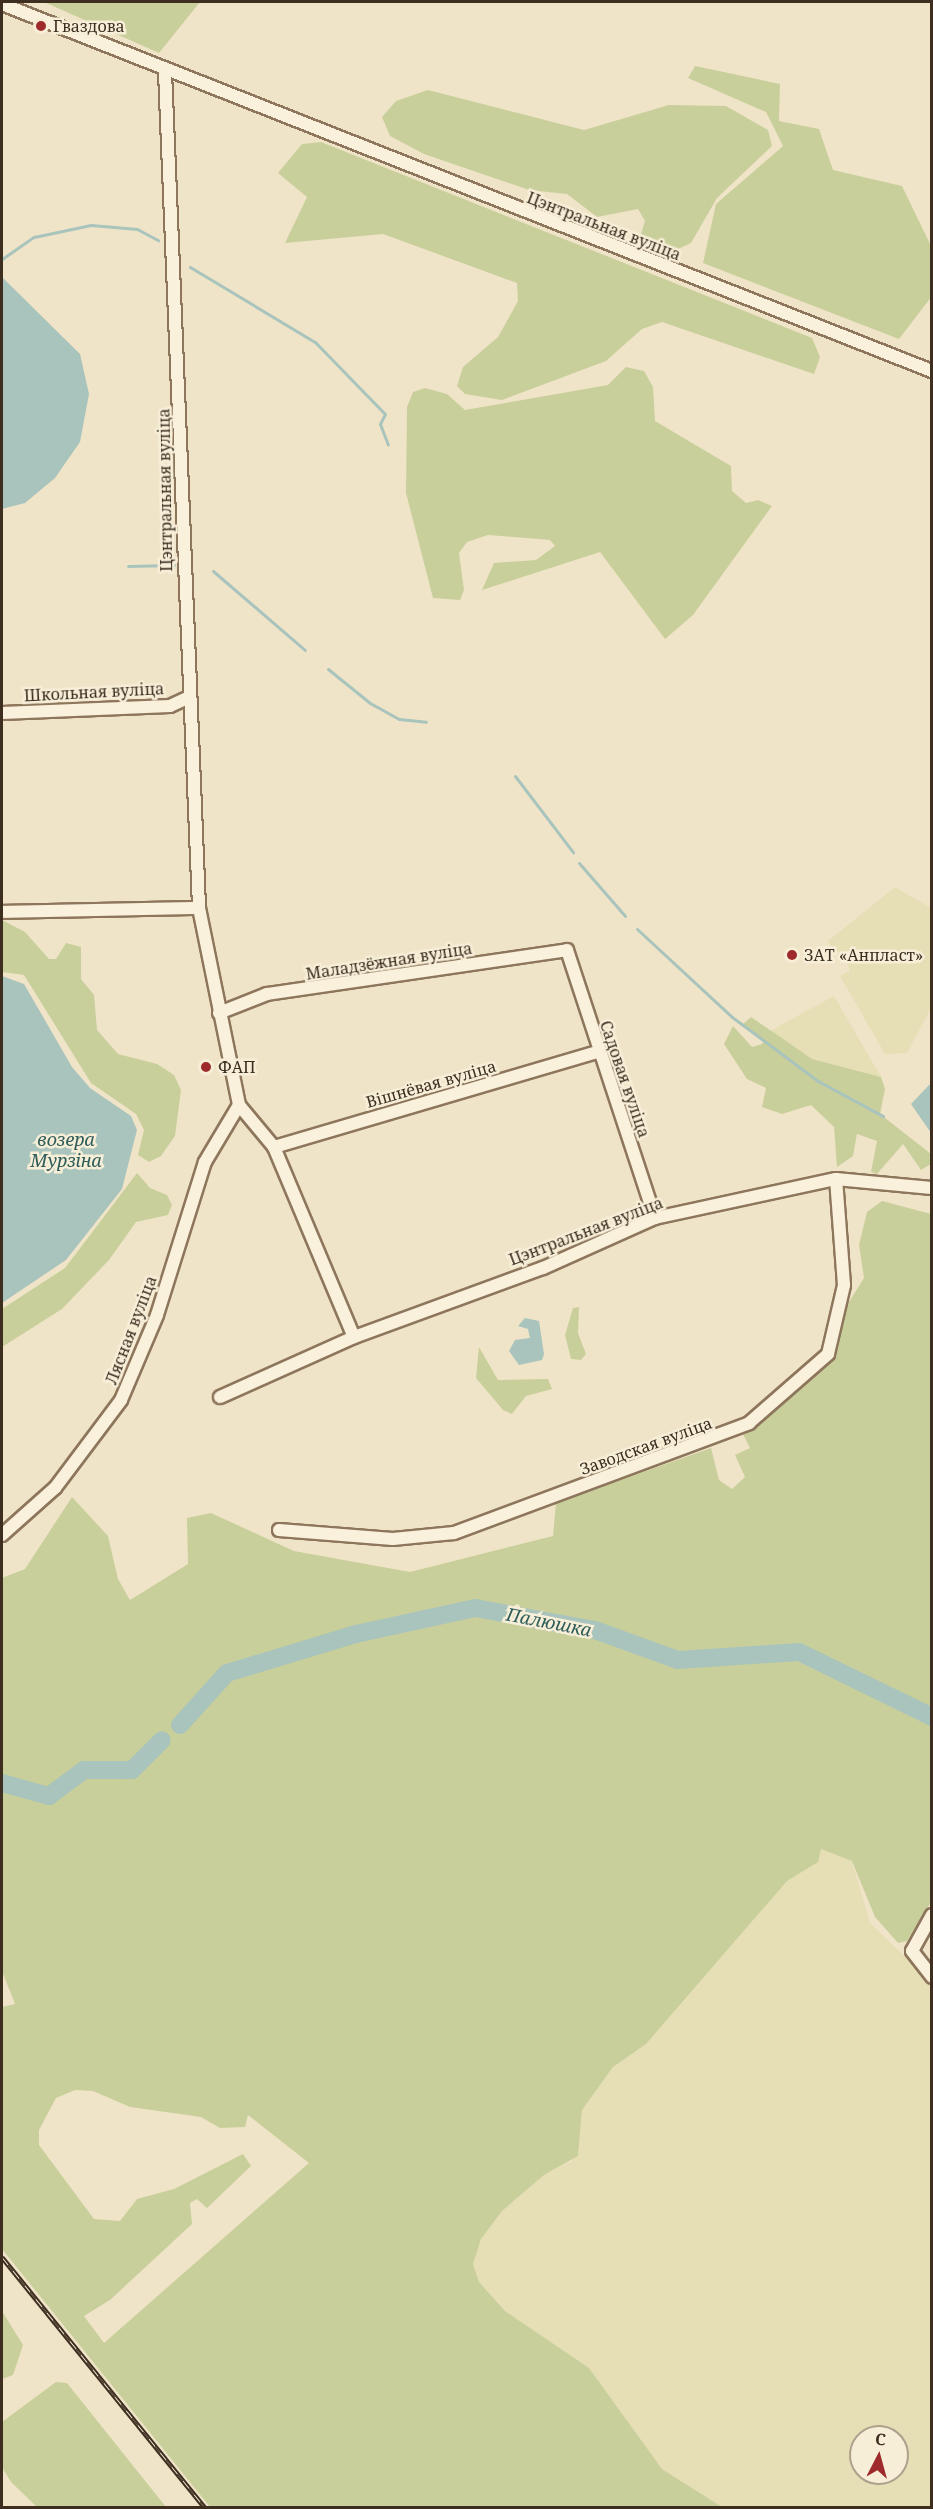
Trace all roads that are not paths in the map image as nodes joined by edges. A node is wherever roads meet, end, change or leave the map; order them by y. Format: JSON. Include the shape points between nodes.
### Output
{"nodes":[{"id":1,"x":2,"y":4,"type":"edge"},
{"id":2,"x":165,"y":71,"type":"junction"},
{"id":3,"x":932,"y":370,"type":"edge"},
{"id":4,"x":187,"y":698,"type":"junction"},
{"id":5,"x":2,"y":713,"type":"edge"},
{"id":6,"x":199,"y":908,"type":"junction"},
{"id":7,"x":2,"y":912,"type":"edge"},
{"id":8,"x":567,"y":950,"type":"joint"},
{"id":9,"x":219,"y":1013,"type":"junction"},
{"id":10,"x":597,"y":1052,"type":"junction"},
{"id":11,"x":239,"y":1105,"type":"junction"},
{"id":12,"x":274,"y":1147,"type":"junction"},
{"id":13,"x":836,"y":1179,"type":"junction"},
{"id":14,"x":932,"y":1188,"type":"edge"},
{"id":15,"x":656,"y":1218,"type":"junction"},
{"id":16,"x":354,"y":1337,"type":"junction"},
{"id":17,"x":220,"y":1397,"type":"dead end"},
{"id":18,"x":279,"y":1530,"type":"dead end"},
{"id":19,"x":2,"y":1535,"type":"edge"},
{"id":20,"x":932,"y":1915,"type":"edge"},
{"id":21,"x":932,"y":1977,"type":"edge"}],
"edges":[{"from":1,"to":2,"type":"street","name":"Цэнтральная вуліца"},
{"from":2,"to":3,"type":"street","name":"Цэнтральная вуліца"},
{"from":2,"to":4,"type":"street","name":"Цэнтральная вуліца"},
{"from":4,"to":5,"type":"street","name":"Школьная вуліца","via":[[170,706]]},
{"from":4,"to":6,"type":"street","name":"Цэнтральная вуліца"},
{"from":6,"to":7,"type":"street"},
{"from":6,"to":9,"type":"street","name":"Цэнтральная вуліца"},
{"from":8,"to":9,"type":"street","name":"Маладзёжная вуліца","via":[[267,994]]},
{"from":8,"to":10,"type":"street","name":"Садовая вуліца"},
{"from":9,"to":11,"type":"street","name":"Цэнтральная вуліца"},
{"from":10,"to":12,"type":"street","name":"Вішнёвая вуліца"},
{"from":10,"to":15,"type":"street","name":"Садовая вуліца"},
{"from":11,"to":12,"type":"street","name":"Цэнтральная вуліца"},
{"from":11,"to":19,"type":"street","name":"Лясная вуліца","via":[[205,1162],[157,1315],[122,1400],[55,1488]]},
{"from":12,"to":16,"type":"street","name":"Цэнтральная вуліца"},
{"from":13,"to":14,"type":"street","name":"Цэнтральная вуліца"},
{"from":13,"to":15,"type":"street","name":"Цэнтральная вуліца"},
{"from":13,"to":18,"type":"street","name":"Заводская вуліца","via":[[844,1285],[828,1354],[749,1423],[454,1533],[393,1539]]},
{"from":15,"to":16,"type":"street","name":"Цэнтральная вуліца","via":[[543,1268]]},
{"from":16,"to":17,"type":"street","name":"Цэнтральная вуліца"},
{"from":20,"to":21,"type":"street","via":[[912,1951]]}]}
